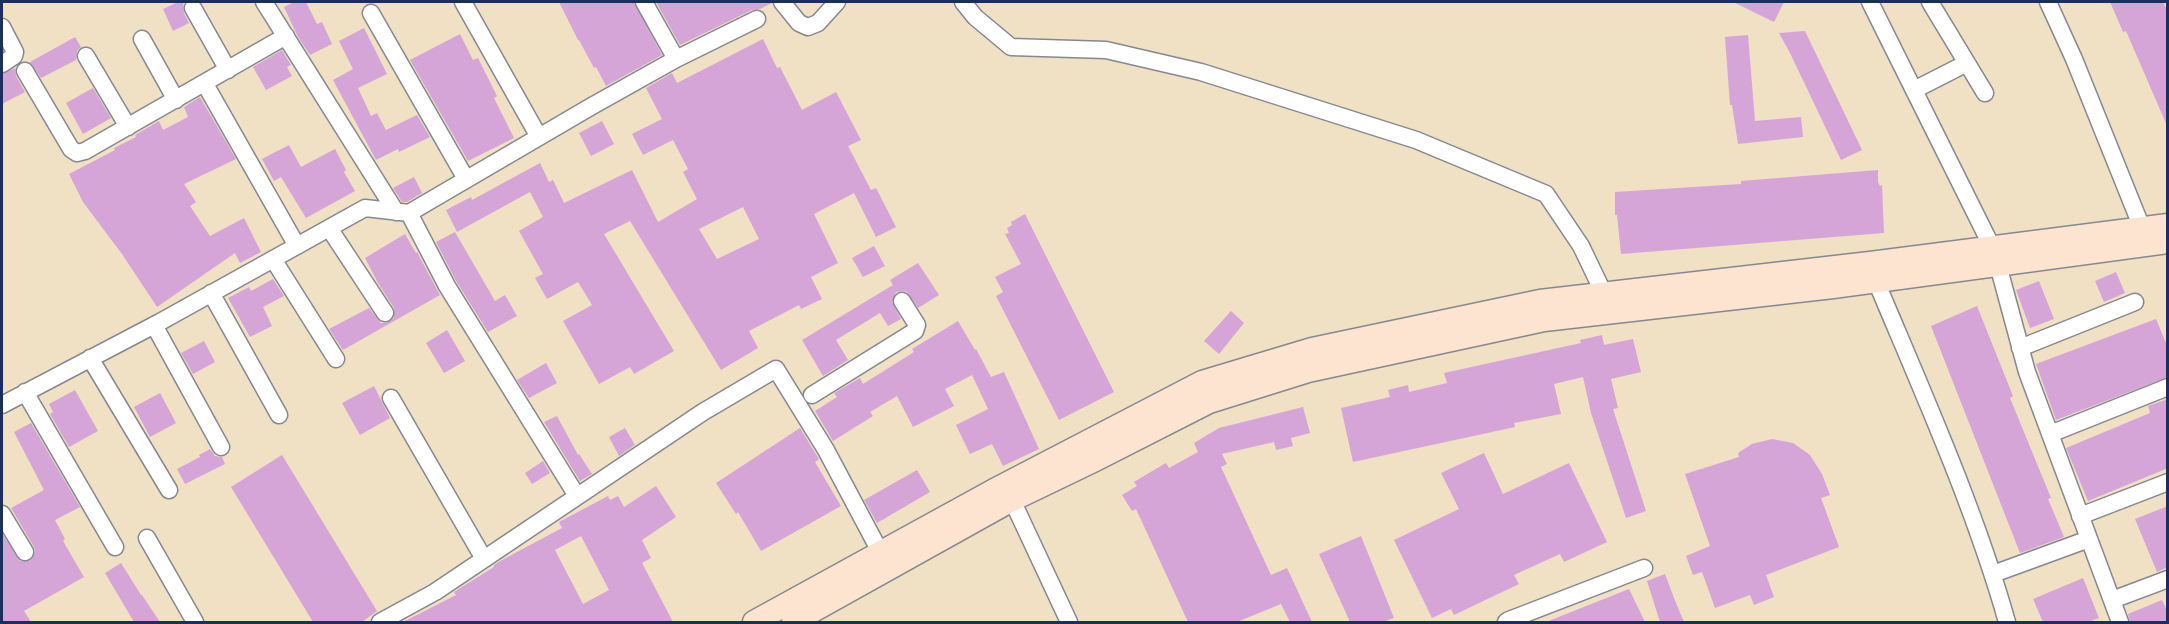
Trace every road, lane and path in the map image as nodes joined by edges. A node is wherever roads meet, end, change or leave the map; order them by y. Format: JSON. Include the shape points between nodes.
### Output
{"nodes":[{"id":1,"x":264,"y":2,"type":"edge"},
{"id":2,"x":463,"y":2,"type":"edge"},
{"id":3,"x":644,"y":2,"type":"edge"},
{"id":4,"x":782,"y":2,"type":"edge"},
{"id":5,"x":837,"y":2,"type":"edge"},
{"id":6,"x":963,"y":2,"type":"edge"},
{"id":7,"x":1870,"y":2,"type":"edge"},
{"id":8,"x":1930,"y":2,"type":"edge"},
{"id":9,"x":2048,"y":2,"type":"edge"},
{"id":10,"x":193,"y":8,"type":"dead end"},
{"id":11,"x":371,"y":13,"type":"dead end"},
{"id":12,"x":757,"y":19,"type":"dead end"},
{"id":13,"x":2,"y":27,"type":"edge"},
{"id":14,"x":286,"y":36,"type":"junction"},
{"id":15,"x":142,"y":39,"type":"dead end"},
{"id":16,"x":86,"y":56,"type":"dead end"},
{"id":17,"x":676,"y":59,"type":"junction"},
{"id":18,"x":1967,"y":63,"type":"junction"},
{"id":19,"x":2,"y":64,"type":"edge"},
{"id":20,"x":25,"y":70,"type":"dead end"},
{"id":21,"x":228,"y":70,"type":"junction"},
{"id":22,"x":205,"y":84,"type":"junction"},
{"id":23,"x":1914,"y":90,"type":"junction"},
{"id":24,"x":1985,"y":93,"type":"dead end"},
{"id":25,"x":176,"y":100,"type":"junction"},
{"id":26,"x":128,"y":128,"type":"junction"},
{"id":27,"x":539,"y":137,"type":"junction"},
{"id":28,"x":466,"y":179,"type":"junction"},
{"id":29,"x":402,"y":212,"type":"junction"},
{"id":30,"x":2168,"y":225,"type":"edge"},
{"id":31,"x":329,"y":228,"type":"junction"},
{"id":32,"x":2142,"y":228,"type":"junction"},
{"id":33,"x":2168,"y":242,"type":"edge"},
{"id":34,"x":297,"y":246,"type":"junction"},
{"id":35,"x":1995,"y":256,"type":"junction"},
{"id":36,"x":273,"y":259,"type":"junction"},
{"id":37,"x":1873,"y":272,"type":"junction"},
{"id":38,"x":211,"y":293,"type":"junction"},
{"id":39,"x":1604,"y":294,"type":"junction"},
{"id":40,"x":902,"y":301,"type":"dead end"},
{"id":41,"x":2134,"y":302,"type":"dead end"},
{"id":42,"x":385,"y":314,"type":"dead end"},
{"id":43,"x":154,"y":325,"type":"junction"},
{"id":44,"x":2020,"y":348,"type":"junction"},
{"id":45,"x":90,"y":358,"type":"junction"},
{"id":46,"x":336,"y":359,"type":"dead end"},
{"id":47,"x":2168,"y":387,"type":"edge"},
{"id":48,"x":25,"y":392,"type":"junction"},
{"id":49,"x":391,"y":398,"type":"dead end"},
{"id":50,"x":804,"y":400,"type":"junction"},
{"id":51,"x":2,"y":405,"type":"edge"},
{"id":52,"x":279,"y":415,"type":"dead end"},
{"id":53,"x":2050,"y":434,"type":"junction"},
{"id":54,"x":221,"y":447,"type":"dead end"},
{"id":55,"x":2168,"y":482,"type":"edge"},
{"id":56,"x":169,"y":490,"type":"dead end"},
{"id":57,"x":577,"y":496,"type":"junction"},
{"id":58,"x":1012,"y":500,"type":"junction"},
{"id":59,"x":2,"y":514,"type":"edge"},
{"id":60,"x":2080,"y":516,"type":"junction"},
{"id":61,"x":147,"y":538,"type":"dead end"},
{"id":62,"x":2089,"y":539,"type":"junction"},
{"id":63,"x":115,"y":547,"type":"dead end"},
{"id":64,"x":25,"y":552,"type":"dead end"},
{"id":65,"x":484,"y":559,"type":"junction"},
{"id":66,"x":885,"y":560,"type":"junction"},
{"id":67,"x":1644,"y":568,"type":"dead end"},
{"id":68,"x":1993,"y":574,"type":"junction"},
{"id":69,"x":2168,"y":579,"type":"edge"},
{"id":70,"x":2112,"y":600,"type":"junction"},
{"id":71,"x":195,"y":622,"type":"edge"},
{"id":72,"x":380,"y":622,"type":"edge"},
{"id":73,"x":754,"y":622,"type":"edge"},
{"id":74,"x":793,"y":622,"type":"edge"},
{"id":75,"x":1069,"y":622,"type":"edge"},
{"id":76,"x":1506,"y":622,"type":"edge"},
{"id":77,"x":2007,"y":622,"type":"edge"},
{"id":78,"x":2120,"y":622,"type":"edge"}],
"edges":[{"from":1,"to":14,"type":"street"},
{"from":2,"to":27,"type":"street"},
{"from":3,"to":17,"type":"street"},
{"from":4,"to":5,"type":"street","via":[[799,23],[808,27],[818,23]]},
{"from":6,"to":39,"type":"street","via":[[1011,47],[1106,51],[1201,72],[1416,140],[1546,194],[1581,246]]},
{"from":7,"to":23,"type":"street"},
{"from":8,"to":18,"type":"street"},
{"from":9,"to":32,"type":"street"},
{"from":10,"to":21,"type":"street"},
{"from":11,"to":28,"type":"street"},
{"from":12,"to":17,"type":"street"},
{"from":13,"to":19,"type":"street","via":[[15,52],[11,60]]},
{"from":14,"to":21,"type":"street"},
{"from":14,"to":29,"type":"street"},
{"from":15,"to":25,"type":"street"},
{"from":16,"to":26,"type":"street"},
{"from":17,"to":27,"type":"street"},
{"from":18,"to":23,"type":"street"},
{"from":18,"to":24,"type":"street"},
{"from":20,"to":26,"type":"street","via":[[77,153]]},
{"from":21,"to":22,"type":"street"},
{"from":22,"to":25,"type":"street"},
{"from":22,"to":34,"type":"street"},
{"from":23,"to":35,"type":"street"},
{"from":25,"to":26,"type":"street"},
{"from":27,"to":28,"type":"street"},
{"from":28,"to":29,"type":"street"},
{"from":29,"to":31,"type":"street","via":[[365,208]]},
{"from":29,"to":57,"type":"street"},
{"from":30,"to":32,"type":"street"},
{"from":31,"to":34,"type":"street"},
{"from":31,"to":42,"type":"street"},
{"from":32,"to":35,"type":"street"},
{"from":33,"to":35,"type":"street"},
{"from":34,"to":36,"type":"street"},
{"from":35,"to":37,"type":"street"},
{"from":35,"to":44,"type":"street"},
{"from":36,"to":38,"type":"street"},
{"from":36,"to":46,"type":"street"},
{"from":37,"to":39,"type":"street"},
{"from":37,"to":58,"type":"street","via":[[1544,320],[1308,371],[1209,402]]},
{"from":37,"to":68,"type":"street"},
{"from":38,"to":43,"type":"street"},
{"from":38,"to":52,"type":"street"},
{"from":39,"to":66,"type":"street","via":[[1540,301],[1312,349],[1202,382],[1000,487]]},
{"from":40,"to":50,"type":"street","via":[[917,325],[915,331]]},
{"from":41,"to":44,"type":"street"},
{"from":43,"to":45,"type":"street"},
{"from":43,"to":54,"type":"street"},
{"from":44,"to":53,"type":"street"},
{"from":45,"to":48,"type":"street"},
{"from":45,"to":56,"type":"street"},
{"from":47,"to":53,"type":"street"},
{"from":48,"to":51,"type":"street"},
{"from":48,"to":63,"type":"street"},
{"from":49,"to":65,"type":"street"},
{"from":50,"to":57,"type":"street","via":[[776,369],[703,412]]},
{"from":50,"to":66,"type":"street"},
{"from":53,"to":60,"type":"street"},
{"from":55,"to":60,"type":"street"},
{"from":57,"to":65,"type":"street"},
{"from":58,"to":66,"type":"street"},
{"from":58,"to":75,"type":"street"},
{"from":59,"to":64,"type":"street"},
{"from":60,"to":62,"type":"street"},
{"from":61,"to":71,"type":"street"},
{"from":62,"to":68,"type":"street"},
{"from":62,"to":70,"type":"street"},
{"from":65,"to":72,"type":"street"},
{"from":66,"to":73,"type":"street"},
{"from":66,"to":74,"type":"street"},
{"from":67,"to":76,"type":"street"},
{"from":68,"to":77,"type":"street"},
{"from":69,"to":70,"type":"street"},
{"from":70,"to":78,"type":"street"}]}
